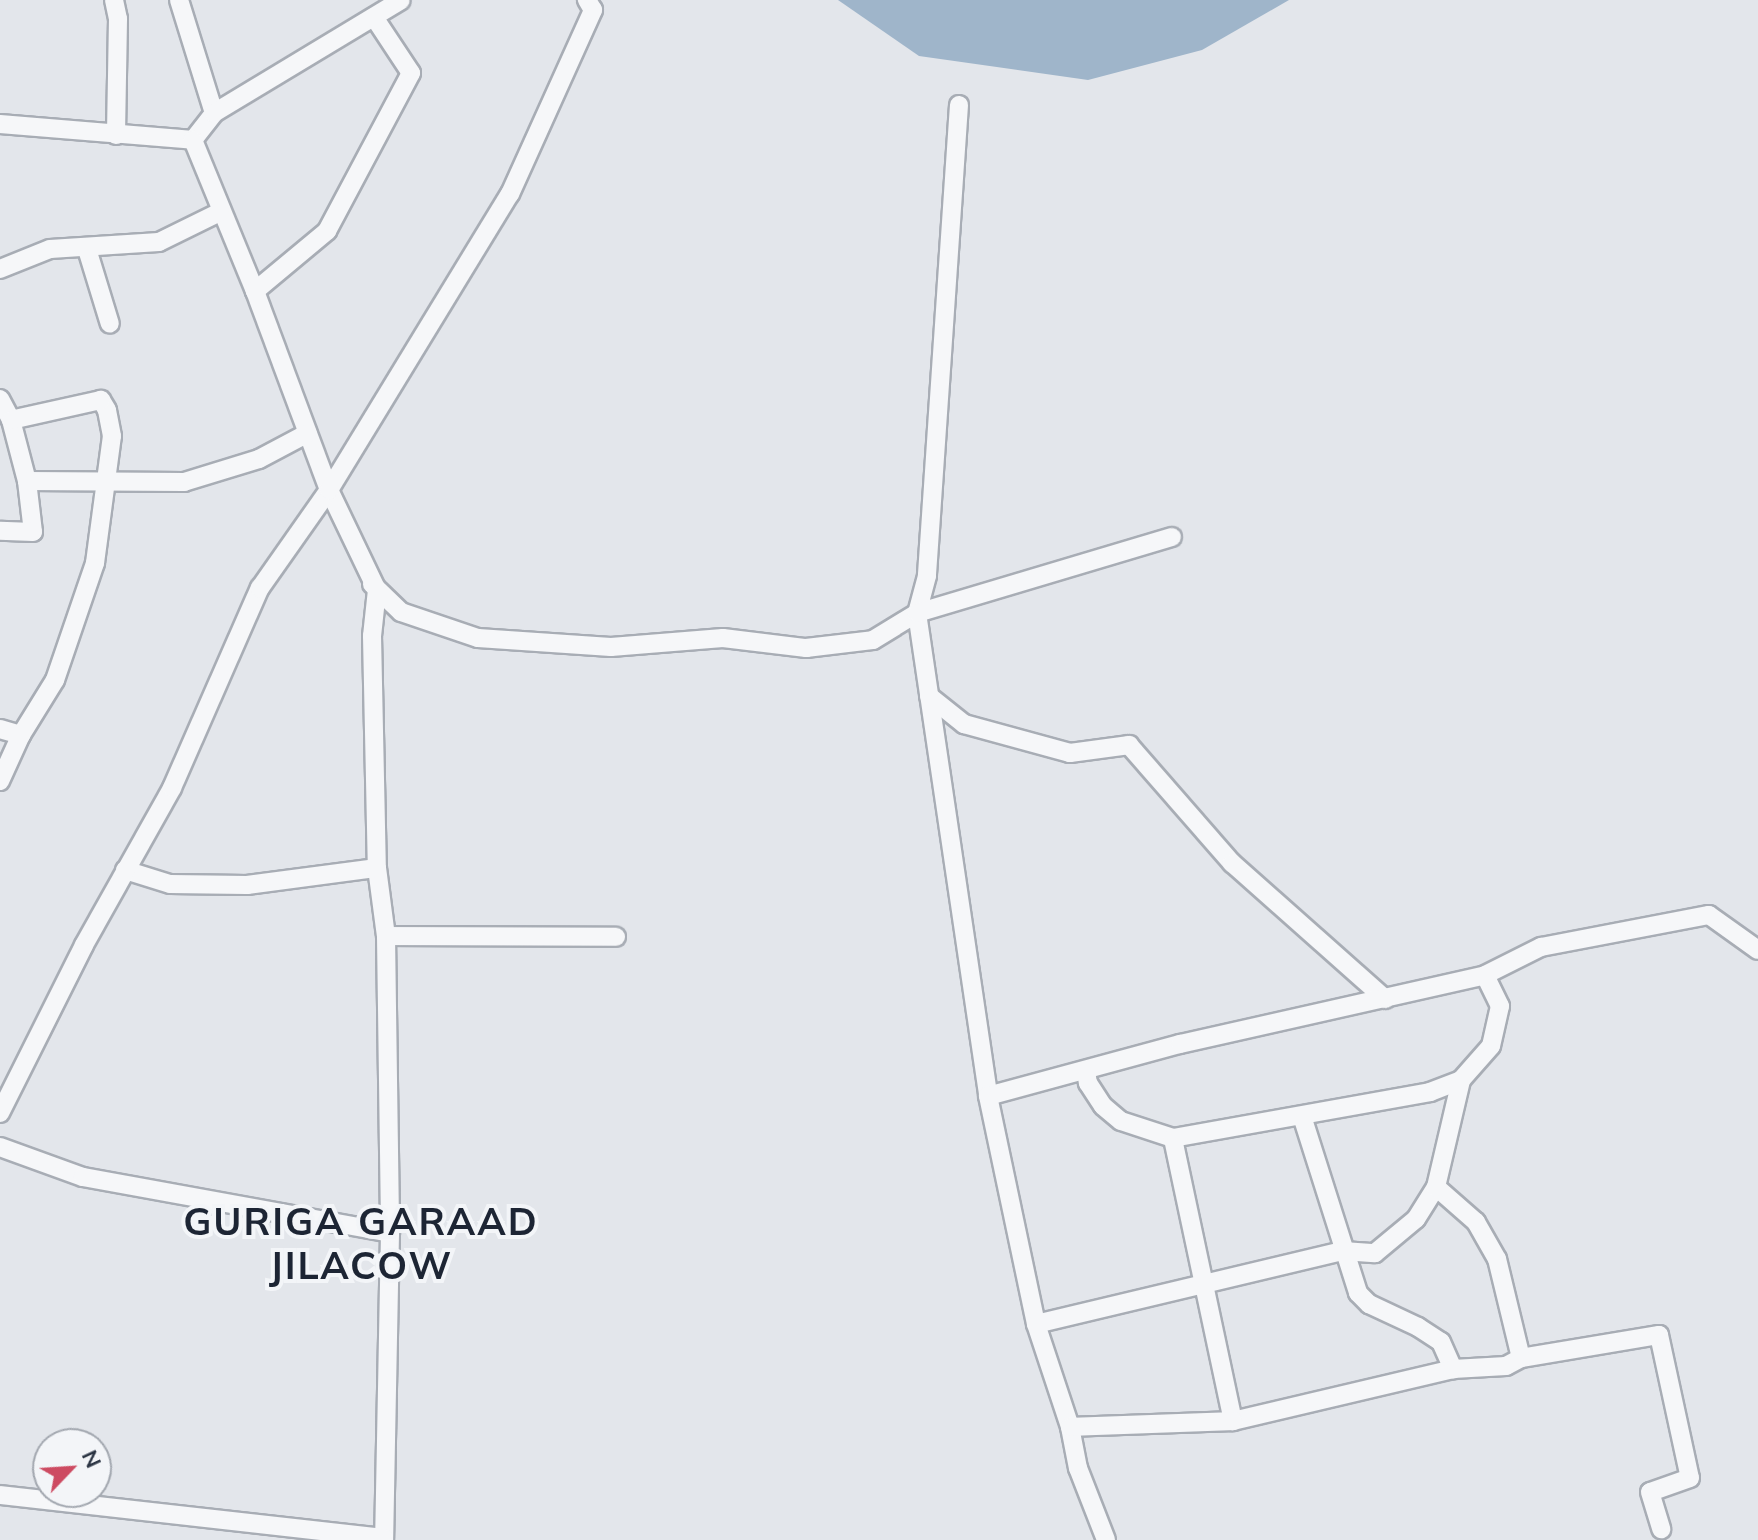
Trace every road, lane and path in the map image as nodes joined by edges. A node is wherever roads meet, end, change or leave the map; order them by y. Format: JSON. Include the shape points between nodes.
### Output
{"nodes":[{"id":1,"x":114,"y":0,"type":"edge"},
{"id":2,"x":179,"y":0,"type":"edge"},
{"id":3,"x":401,"y":0,"type":"edge"},
{"id":4,"x":587,"y":0,"type":"edge"},
{"id":5,"x":374,"y":17,"type":"junction"},
{"id":6,"x":959,"y":105,"type":"dead end"},
{"id":7,"x":214,"y":113,"type":"junction"},
{"id":8,"x":0,"y":124,"type":"edge"},
{"id":9,"x":116,"y":135,"type":"junction"},
{"id":10,"x":193,"y":140,"type":"junction"},
{"id":11,"x":220,"y":212,"type":"junction"},
{"id":12,"x":87,"y":249,"type":"junction"},
{"id":13,"x":0,"y":269,"type":"edge"},
{"id":14,"x":255,"y":291,"type":"junction"},
{"id":15,"x":110,"y":324,"type":"dead end"},
{"id":16,"x":0,"y":399,"type":"edge"},
{"id":17,"x":11,"y":420,"type":"junction"},
{"id":18,"x":308,"y":433,"type":"junction"},
{"id":19,"x":27,"y":481,"type":"junction"},
{"id":20,"x":104,"y":481,"type":"junction"},
{"id":21,"x":329,"y":490,"type":"junction"},
{"id":22,"x":0,"y":531,"type":"edge"},
{"id":23,"x":1172,"y":537,"type":"dead end"},
{"id":24,"x":372,"y":584,"type":"junction"},
{"id":25,"x":917,"y":613,"type":"junction"},
{"id":26,"x":929,"y":696,"type":"junction"},
{"id":27,"x":0,"y":729,"type":"edge"},
{"id":28,"x":21,"y":735,"type":"junction"},
{"id":29,"x":0,"y":781,"type":"edge"},
{"id":30,"x":377,"y":868,"type":"junction"},
{"id":31,"x":125,"y":870,"type":"junction"},
{"id":32,"x":386,"y":936,"type":"junction"},
{"id":33,"x":616,"y":937,"type":"dead end"},
{"id":34,"x":1758,"y":950,"type":"edge"},
{"id":35,"x":1485,"y":975,"type":"junction"},
{"id":36,"x":1385,"y":999,"type":"junction"},
{"id":37,"x":1086,"y":1071,"type":"junction"},
{"id":38,"x":1461,"y":1080,"type":"junction"},
{"id":39,"x":988,"y":1096,"type":"junction"},
{"id":40,"x":0,"y":1113,"type":"edge"},
{"id":41,"x":1302,"y":1116,"type":"junction"},
{"id":42,"x":1173,"y":1138,"type":"junction"},
{"id":43,"x":0,"y":1147,"type":"edge"},
{"id":44,"x":1436,"y":1187,"type":"junction"},
{"id":45,"x":390,"y":1233,"type":"junction"},
{"id":46,"x":1343,"y":1251,"type":"junction"},
{"id":47,"x":1204,"y":1283,"type":"junction"},
{"id":48,"x":1036,"y":1324,"type":"junction"},
{"id":49,"x":1521,"y":1358,"type":"junction"},
{"id":50,"x":1453,"y":1369,"type":"junction"},
{"id":51,"x":1233,"y":1421,"type":"junction"},
{"id":52,"x":1070,"y":1427,"type":"junction"},
{"id":53,"x":0,"y":1495,"type":"edge"},
{"id":54,"x":1661,"y":1529,"type":"dead end"},
{"id":55,"x":384,"y":1539,"type":"edge"},
{"id":56,"x":1106,"y":1540,"type":"edge"}],
"edges":[{"from":1,"to":9,"type":"street"},
{"from":2,"to":7,"type":"street"},
{"from":3,"to":5,"type":"street"},
{"from":4,"to":21,"type":"street","via":[[593,10],[510,194]]},
{"from":5,"to":7,"type":"street"},
{"from":5,"to":14,"type":"street","via":[[411,73],[327,231]]},
{"from":6,"to":25,"type":"street","via":[[927,576]]},
{"from":7,"to":10,"type":"street"},
{"from":8,"to":9,"type":"street"},
{"from":9,"to":10,"type":"street"},
{"from":10,"to":11,"type":"street"},
{"from":11,"to":12,"type":"street","via":[[159,242]]},
{"from":11,"to":14,"type":"street"},
{"from":12,"to":13,"type":"street","via":[[50,249]]},
{"from":12,"to":15,"type":"street"},
{"from":14,"to":18,"type":"street"},
{"from":16,"to":17,"type":"street"},
{"from":17,"to":19,"type":"street"},
{"from":17,"to":20,"type":"street","via":[[101,400],[112,436]]},
{"from":18,"to":20,"type":"street","via":[[259,459],[184,482]]},
{"from":18,"to":21,"type":"street"},
{"from":19,"to":20,"type":"street"},
{"from":19,"to":22,"type":"street","via":[[33,532]]},
{"from":20,"to":28,"type":"street","via":[[95,563],[55,680]]},
{"from":21,"to":24,"type":"street"},
{"from":21,"to":31,"type":"street","via":[[260,588],[172,788]]},
{"from":23,"to":25,"type":"street"},
{"from":24,"to":25,"type":"street","via":[[401,612],[478,638],[611,647],[723,638],[806,648],[873,640]]},
{"from":24,"to":30,"type":"street","via":[[377,590],[372,636]]},
{"from":25,"to":26,"type":"street"},
{"from":26,"to":36,"type":"street","via":[[964,724],[1070,753],[1129,745],[1232,863]]},
{"from":26,"to":39,"type":"street"},
{"from":27,"to":28,"type":"street"},
{"from":28,"to":29,"type":"street"},
{"from":30,"to":31,"type":"street","via":[[247,885],[170,884]]},
{"from":30,"to":32,"type":"street"},
{"from":31,"to":40,"type":"street"},
{"from":32,"to":33,"type":"street"},
{"from":32,"to":45,"type":"street"},
{"from":34,"to":35,"type":"street","via":[[1709,915],[1541,947]]},
{"from":35,"to":36,"type":"street"},
{"from":35,"to":38,"type":"street","via":[[1500,1006],[1491,1046]]},
{"from":36,"to":37,"type":"street","via":[[1180,1044]]},
{"from":37,"to":39,"type":"street"},
{"from":37,"to":42,"type":"street","via":[[1103,1106],[1121,1121]]},
{"from":38,"to":41,"type":"street","via":[[1430,1092]]},
{"from":38,"to":44,"type":"street"},
{"from":39,"to":48,"type":"street"},
{"from":41,"to":42,"type":"street"},
{"from":41,"to":46,"type":"street"},
{"from":42,"to":47,"type":"street"},
{"from":43,"to":45,"type":"street","via":[[83,1177]]},
{"from":44,"to":46,"type":"street","via":[[1416,1219],[1375,1253]]},
{"from":44,"to":49,"type":"street","via":[[1476,1222],[1497,1259]]},
{"from":45,"to":55,"type":"street"},
{"from":46,"to":47,"type":"street"},
{"from":46,"to":50,"type":"street","via":[[1358,1293],[1441,1342]]},
{"from":47,"to":48,"type":"street"},
{"from":47,"to":51,"type":"street"},
{"from":48,"to":52,"type":"street"},
{"from":49,"to":50,"type":"street","via":[[1506,1366]]},
{"from":49,"to":54,"type":"street","via":[[1659,1335],[1690,1478],[1650,1492]]},
{"from":50,"to":51,"type":"street"},
{"from":51,"to":52,"type":"street"},
{"from":52,"to":56,"type":"street","via":[[1078,1468]]},
{"from":53,"to":55,"type":"street"}]}
